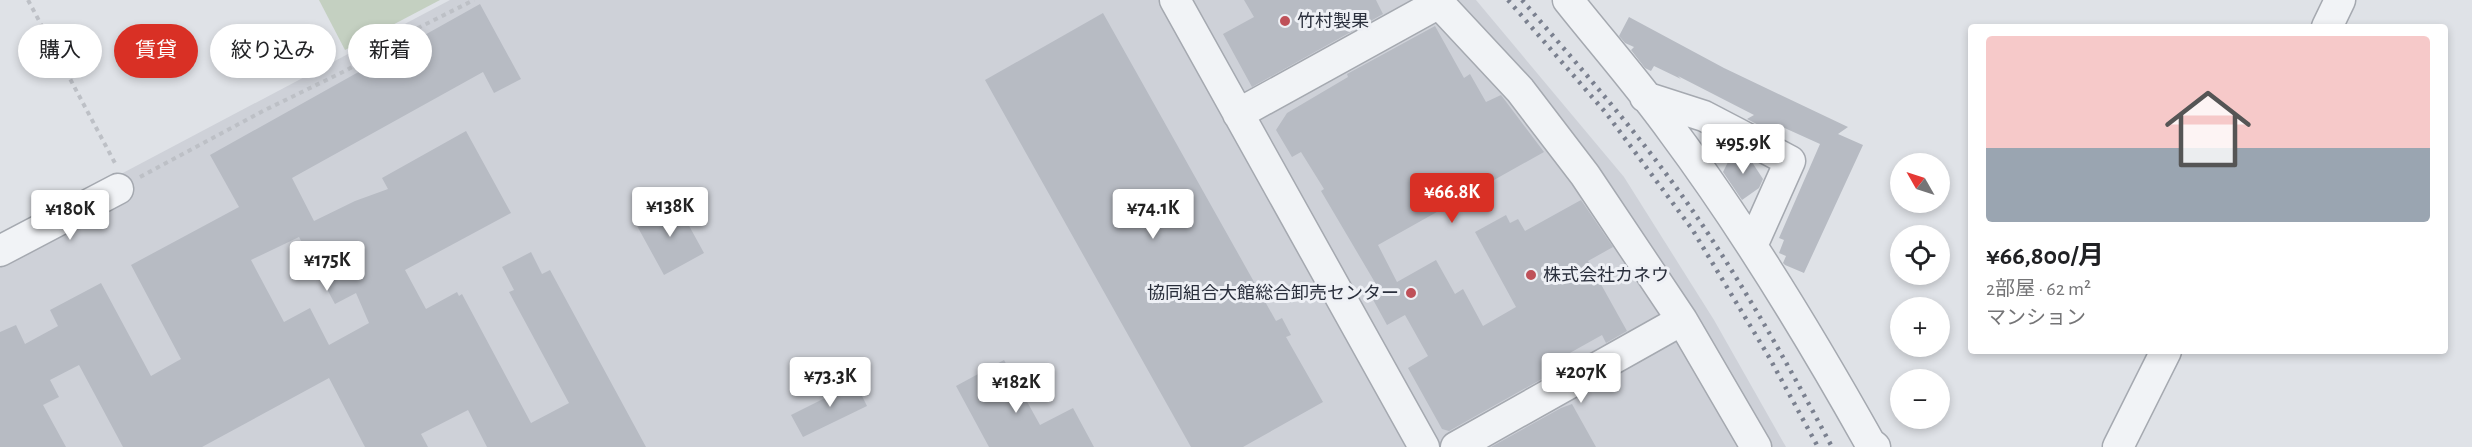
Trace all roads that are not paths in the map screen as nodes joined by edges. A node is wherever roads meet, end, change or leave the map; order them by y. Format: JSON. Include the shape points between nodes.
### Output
{"nodes":[{"id":1,"x":1175,"y":0,"type":"edge"},
{"id":2,"x":1568,"y":0,"type":"edge"},
{"id":3,"x":2340,"y":0,"type":"edge"},
{"id":4,"x":1437,"y":1,"type":"edge"},
{"id":5,"x":2328,"y":24,"type":"edge"},
{"id":6,"x":1645,"y":97,"type":"junction"},
{"id":7,"x":1238,"y":114,"type":"junction"},
{"id":8,"x":122,"y":187,"type":"road end"},
{"id":9,"x":1752,"y":246,"type":"junction"},
{"id":10,"x":0,"y":251,"type":"edge"},
{"id":11,"x":1682,"y":320,"type":"junction"},
{"id":12,"x":2164,"y":354,"type":"edge"},
{"id":13,"x":1424,"y":447,"type":"edge"},
{"id":14,"x":1456,"y":447,"type":"edge"},
{"id":15,"x":1756,"y":447,"type":"edge"},
{"id":16,"x":1875,"y":447,"type":"edge"},
{"id":17,"x":2118,"y":447,"type":"edge"}],
"edges":[{"from":1,"to":7,"type":"street"},
{"from":2,"to":6,"type":"street"},
{"from":3,"to":5,"type":"street"},
{"from":4,"to":7,"type":"street"},
{"from":4,"to":11,"type":"street","via":[[1520,90],[1571,156]]},
{"from":6,"to":9,"type":"street"},
{"from":6,"to":9,"type":"street","via":[[1704,116],[1790,160]]},
{"from":7,"to":13,"type":"street"},
{"from":8,"to":10,"type":"street"},
{"from":9,"to":16,"type":"street"},
{"from":11,"to":14,"type":"street"},
{"from":11,"to":15,"type":"street"},
{"from":12,"to":17,"type":"street"}]}
